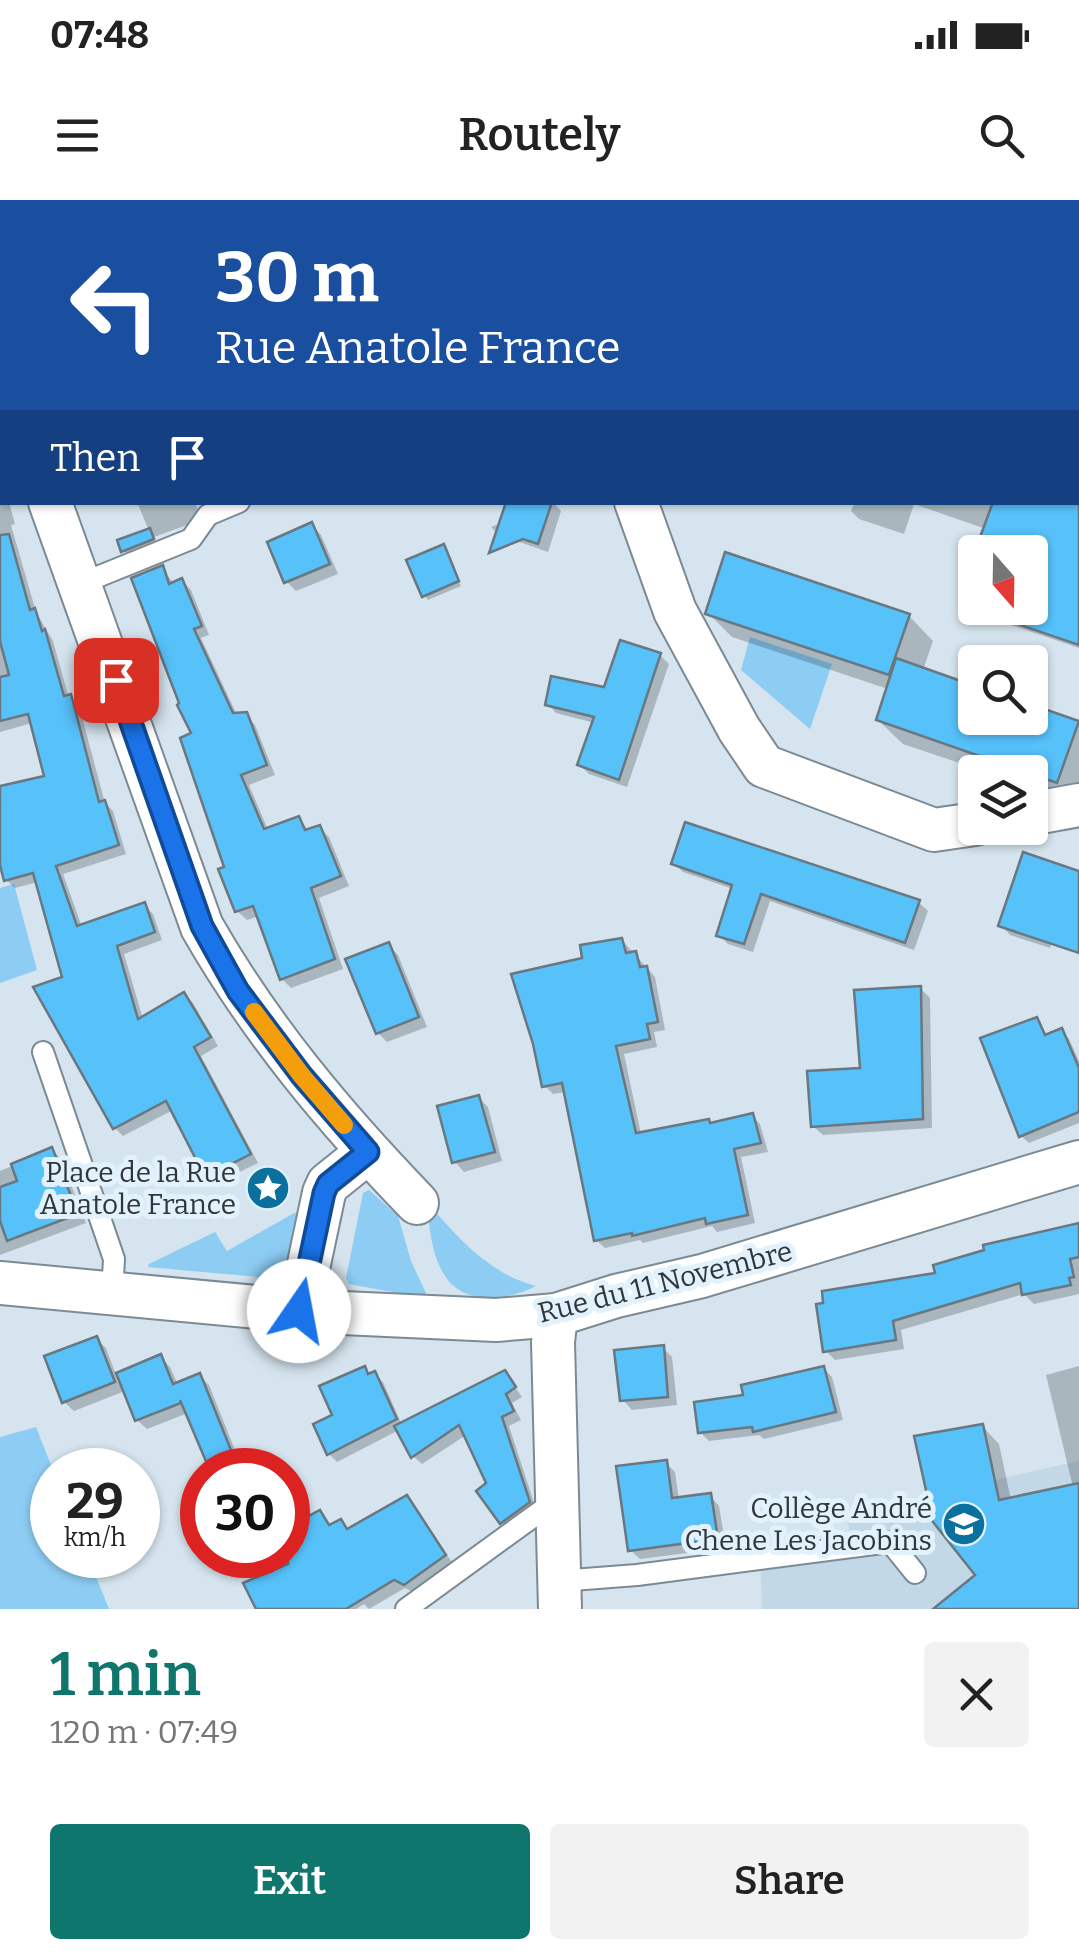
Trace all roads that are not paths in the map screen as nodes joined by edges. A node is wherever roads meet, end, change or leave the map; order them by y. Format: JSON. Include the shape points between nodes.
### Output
{"nodes":[{"id":1,"x":51,"y":505,"type":"edge"},
{"id":2,"x":232,"y":505,"type":"edge"},
{"id":3,"x":637,"y":505,"type":"edge"},
{"id":4,"x":80,"y":584,"type":"junction"},
{"id":5,"x":1079,"y":805,"type":"edge"},
{"id":6,"x":1048,"y":811,"type":"edge"},
{"id":7,"x":958,"y":826,"type":"edge"},
{"id":8,"x":43,"y":1052,"type":"dead end"},
{"id":9,"x":368,"y":1152,"type":"junction"},
{"id":10,"x":1079,"y":1162,"type":"edge"},
{"id":11,"x":416,"y":1202,"type":"dead end"},
{"id":12,"x":0,"y":1283,"type":"edge"},
{"id":13,"x":112,"y":1294,"type":"junction"},
{"id":14,"x":299,"y":1311,"type":"junction"},
{"id":15,"x":556,"y":1315,"type":"junction"},
{"id":16,"x":557,"y":1508,"type":"junction"},
{"id":17,"x":916,"y":1574,"type":"dead end"},
{"id":18,"x":560,"y":1595,"type":"edge"},
{"id":19,"x":406,"y":1609,"type":"edge"}],
"edges":[{"from":1,"to":4,"type":"street"},
{"from":2,"to":4,"type":"lane","via":[[208,516],[191,539]]},
{"from":3,"to":7,"type":"street","via":[[675,612],[764,766],[934,830]]},
{"from":4,"to":9,"type":"street","via":[[202,926],[238,991]]},
{"from":5,"to":6,"type":"street"},
{"from":8,"to":13,"type":"lane","via":[[114,1260]]},
{"from":9,"to":11,"type":"street"},
{"from":9,"to":14,"type":"street","via":[[324,1193]]},
{"from":10,"to":15,"type":"street","name":"Rue du 11 Novembre"},
{"from":12,"to":13,"type":"street","name":"Rue du 11 Novembre"},
{"from":13,"to":14,"type":"street","name":"Rue du 11 Novembre"},
{"from":14,"to":15,"type":"street","name":"Rue du 11 Novembre","via":[[496,1320]]},
{"from":15,"to":16,"type":"street"},
{"from":16,"to":18,"type":"street"},
{"from":16,"to":19,"type":"lane","via":[[541,1511]]},
{"from":17,"to":18,"type":"lane","via":[[890,1542],[637,1575]]}]}
